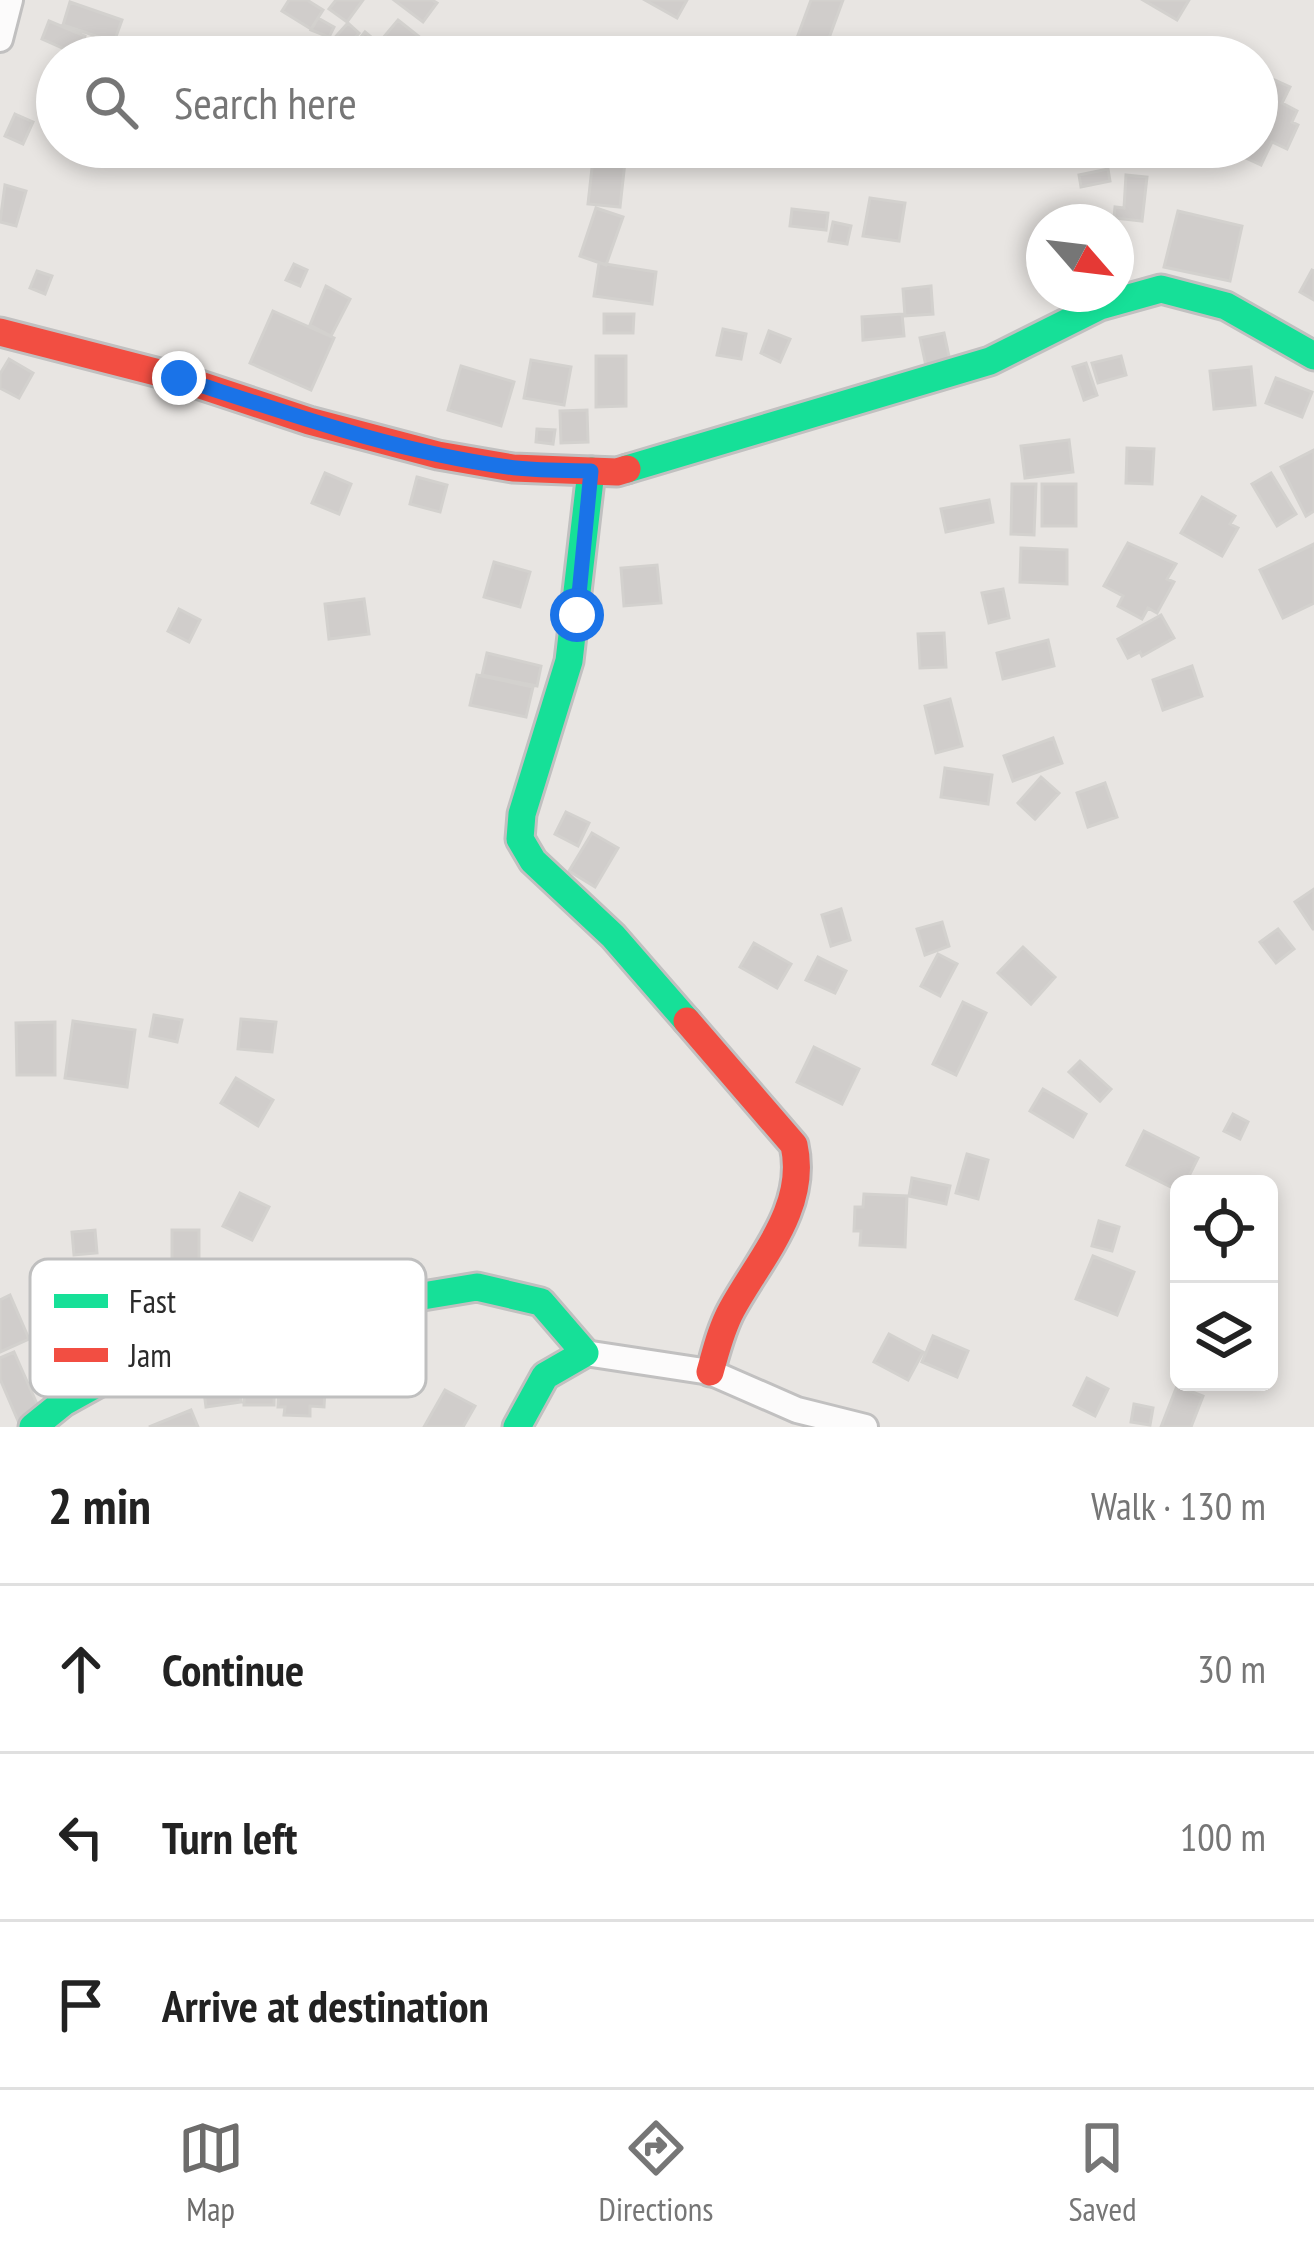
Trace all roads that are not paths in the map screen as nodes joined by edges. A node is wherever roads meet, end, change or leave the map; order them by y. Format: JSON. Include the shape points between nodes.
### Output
{"nodes":[{"id":1,"x":10,"y":0,"type":"edge"},
{"id":2,"x":0,"y":38,"type":"edge"},
{"id":3,"x":0,"y":332,"type":"edge"},
{"id":4,"x":1314,"y":356,"type":"edge"},
{"id":5,"x":591,"y":471,"type":"junction"},
{"id":6,"x":426,"y":1295,"type":"edge"},
{"id":7,"x":585,"y":1353,"type":"junction"},
{"id":8,"x":710,"y":1372,"type":"junction"},
{"id":9,"x":75,"y":1397,"type":"edge"},
{"id":10,"x":33,"y":1427,"type":"edge"},
{"id":11,"x":518,"y":1427,"type":"edge"},
{"id":12,"x":865,"y":1427,"type":"edge"}],
"edges":[{"from":1,"to":2,"type":"street"},
{"from":3,"to":5,"type":"street","via":[[438,455]]},
{"from":4,"to":5,"type":"street","via":[[1226,306],[1161,289],[1100,306],[990,361],[617,472]]},
{"from":5,"to":8,"type":"street","via":[[569,661],[520,839],[663,991],[800,1157],[792,1197],[730,1312]]},
{"from":6,"to":7,"type":"street","via":[[477,1287],[541,1301]]},
{"from":7,"to":8,"type":"street"},
{"from":7,"to":11,"type":"street","via":[[545,1376]]},
{"from":8,"to":12,"type":"street","via":[[797,1410]]},
{"from":9,"to":10,"type":"street"}]}
